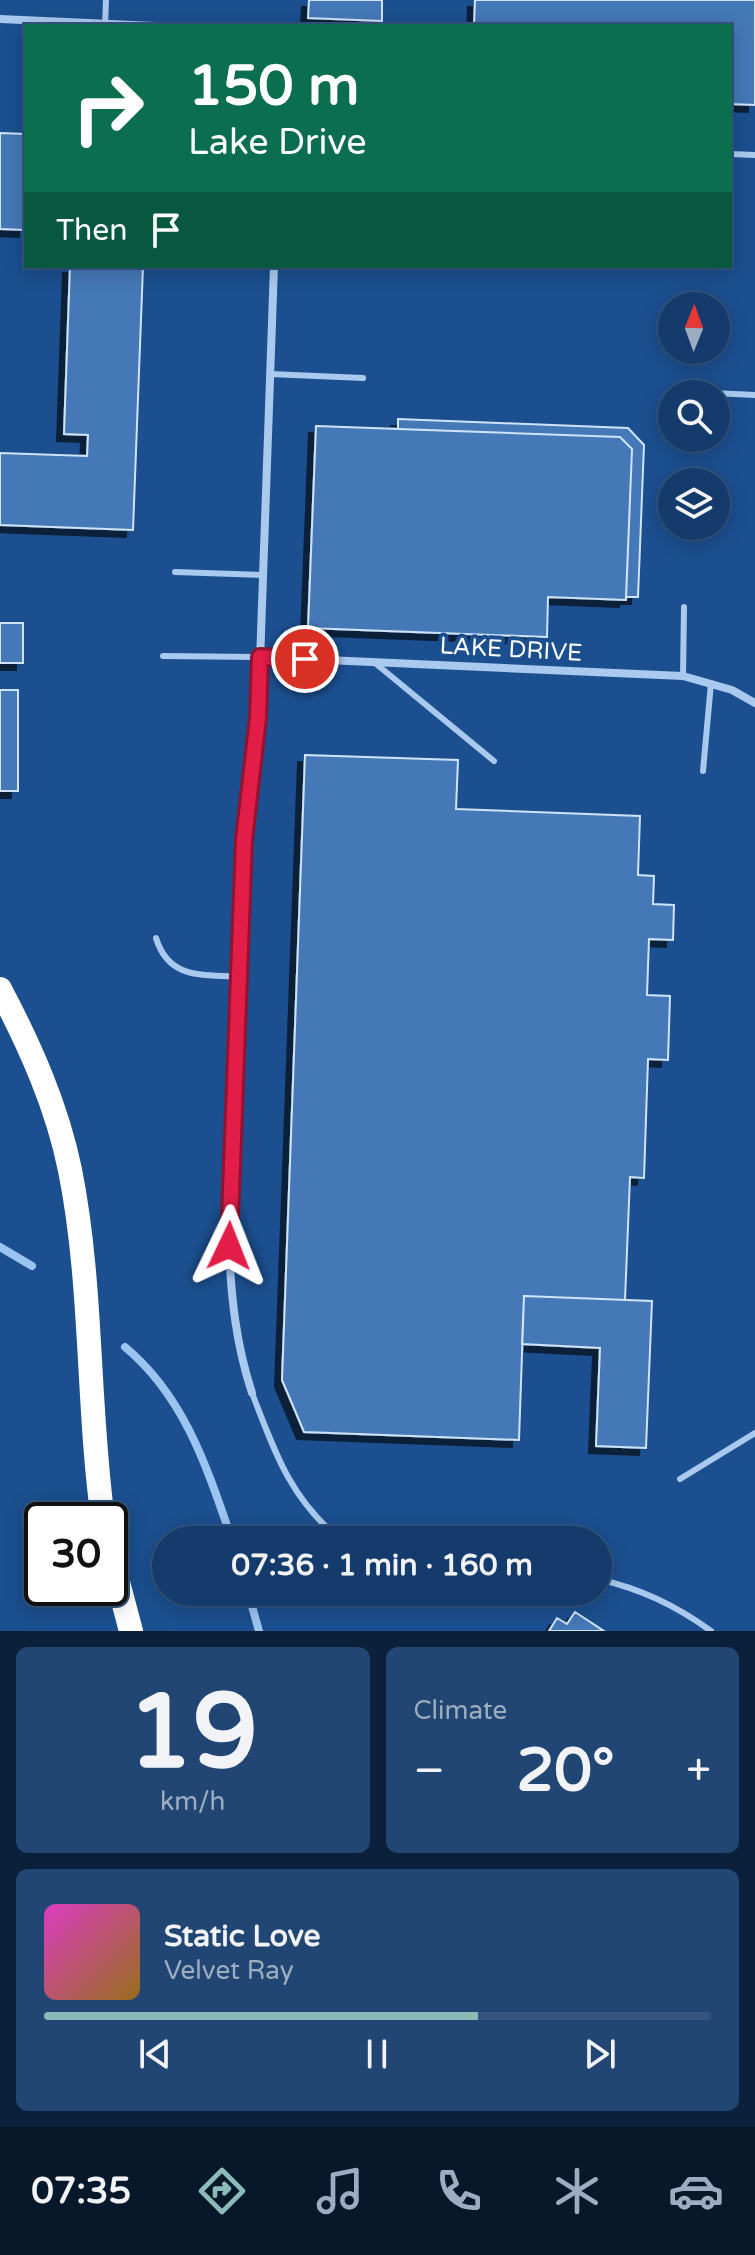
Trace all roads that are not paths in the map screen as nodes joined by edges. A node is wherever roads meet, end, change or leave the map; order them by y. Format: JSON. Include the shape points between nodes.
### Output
{"nodes":[{"id":1,"x":106,"y":0,"type":"edge"},
{"id":2,"x":0,"y":19,"type":"edge"},
{"id":3,"x":88,"y":24,"type":"edge"},
{"id":4,"x":105,"y":24,"type":"edge"},
{"id":5,"x":732,"y":154,"type":"edge"},
{"id":6,"x":755,"y":155,"type":"edge"},
{"id":7,"x":274,"y":268,"type":"edge"},
{"id":8,"x":270,"y":374,"type":"junction"},
{"id":9,"x":363,"y":378,"type":"dead end"},
{"id":10,"x":730,"y":394,"type":"edge"},
{"id":11,"x":755,"y":395,"type":"edge"},
{"id":12,"x":175,"y":572,"type":"dead end"},
{"id":13,"x":263,"y":575,"type":"junction"},
{"id":14,"x":684,"y":607,"type":"dead end"},
{"id":15,"x":163,"y":656,"type":"dead end"},
{"id":16,"x":260,"y":657,"type":"junction"},
{"id":17,"x":375,"y":663,"type":"junction"},
{"id":18,"x":683,"y":676,"type":"junction"},
{"id":19,"x":711,"y":683,"type":"junction"},
{"id":20,"x":755,"y":703,"type":"edge"},
{"id":21,"x":494,"y":761,"type":"dead end"},
{"id":22,"x":703,"y":771,"type":"dead end"},
{"id":23,"x":156,"y":938,"type":"dead end"},
{"id":24,"x":239,"y":977,"type":"junction"},
{"id":25,"x":0,"y":989,"type":"edge"},
{"id":26,"x":252,"y":1393,"type":"joint"},
{"id":27,"x":755,"y":1433,"type":"edge"},
{"id":28,"x":680,"y":1479,"type":"dead end"},
{"id":29,"x":101,"y":1502,"type":"edge"},
{"id":30,"x":324,"y":1526,"type":"edge"},
{"id":31,"x":612,"y":1582,"type":"edge"},
{"id":32,"x":124,"y":1606,"type":"edge"},
{"id":33,"x":131,"y":1631,"type":"edge"},
{"id":34,"x":711,"y":1631,"type":"edge"}],
"edges":[{"from":1,"to":4,"type":"lane"},
{"from":2,"to":3,"type":"street"},
{"from":5,"to":6,"type":"lane"},
{"from":7,"to":8,"type":"street"},
{"from":8,"to":9,"type":"lane"},
{"from":8,"to":13,"type":"street"},
{"from":10,"to":11,"type":"lane"},
{"from":12,"to":13,"type":"lane"},
{"from":13,"to":16,"type":"street"},
{"from":14,"to":18,"type":"lane"},
{"from":15,"to":16,"type":"lane"},
{"from":16,"to":17,"type":"street","name":"LAKE DRIVE"},
{"from":16,"to":24,"type":"street"},
{"from":17,"to":18,"type":"street","name":"LAKE DRIVE"},
{"from":17,"to":21,"type":"lane"},
{"from":18,"to":19,"type":"street","name":"LAKE DRIVE"},
{"from":19,"to":20,"type":"street","name":"LAKE DRIVE"},
{"from":19,"to":22,"type":"lane"},
{"from":23,"to":24,"type":"lane","via":[[170,965],[184,972]]},
{"from":24,"to":26,"type":"street","via":[[229,1246],[231,1303]]},
{"from":25,"to":29,"type":"highway","via":[[54,1107],[70,1170]]},
{"from":26,"to":30,"type":"lane","via":[[282,1467],[301,1501]]},
{"from":27,"to":28,"type":"lane"},
{"from":31,"to":34,"type":"lane","via":[[675,1606]]},
{"from":32,"to":33,"type":"highway"}]}
